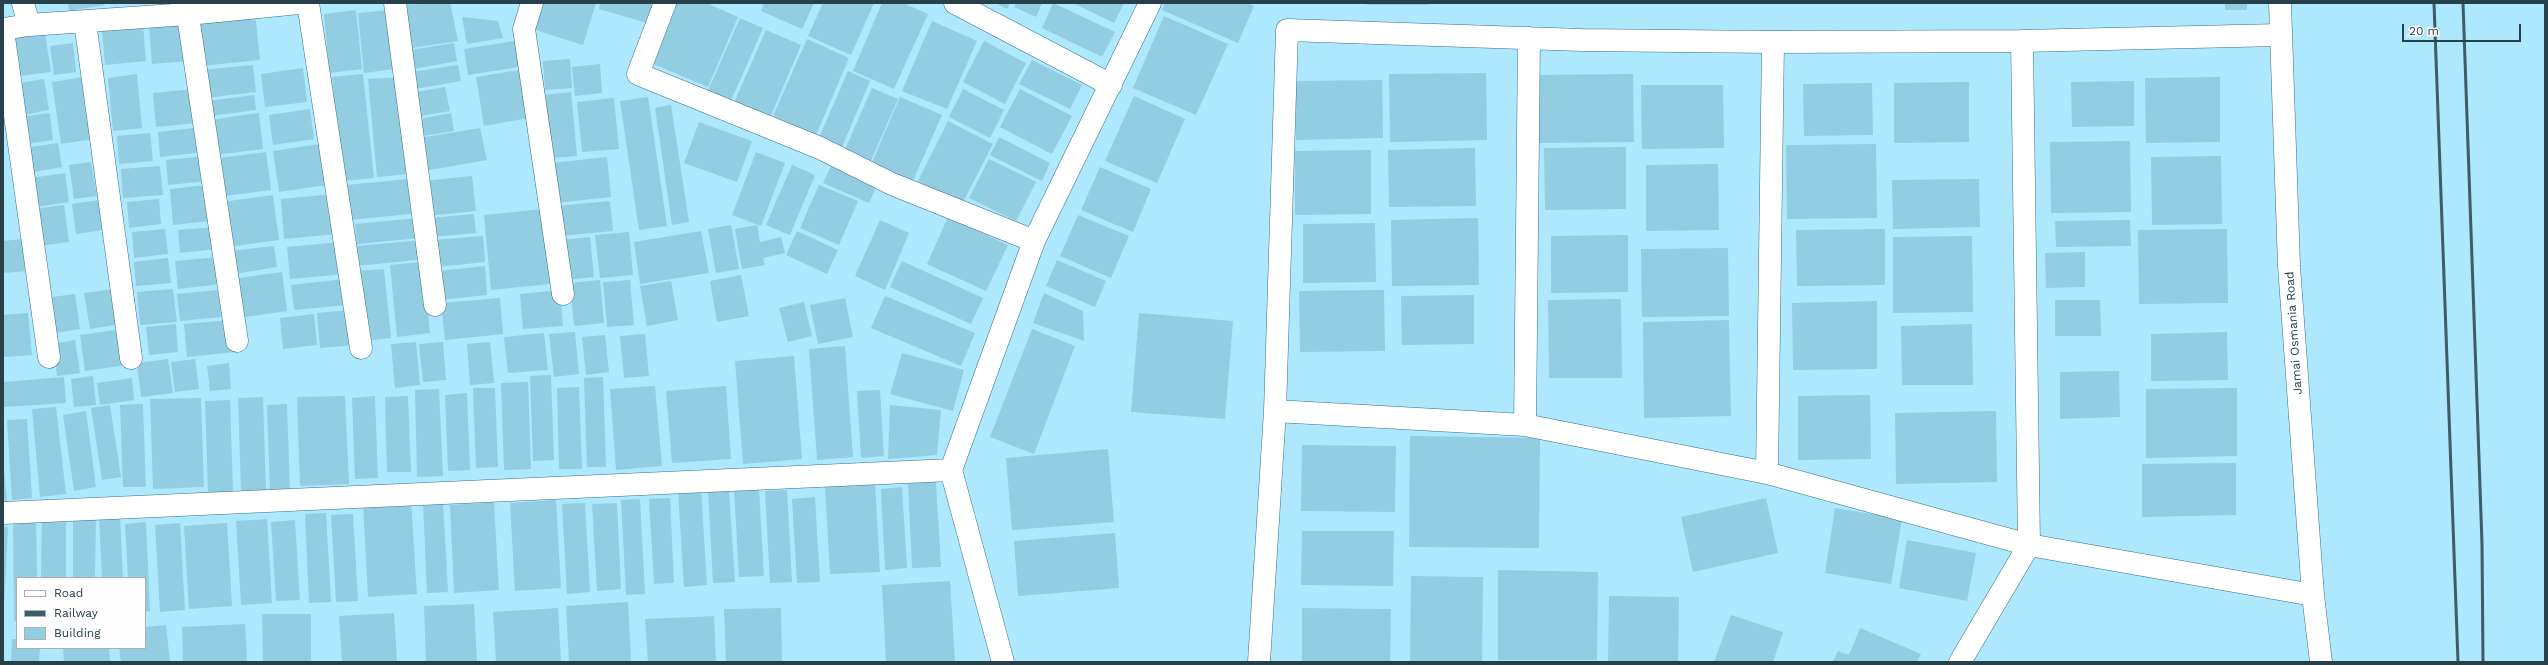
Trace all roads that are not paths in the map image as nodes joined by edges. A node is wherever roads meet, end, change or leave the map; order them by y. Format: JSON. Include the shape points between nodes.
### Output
{"nodes":[{"id":1,"x":23,"y":3,"type":"edge"},
{"id":2,"x":299,"y":3,"type":"edge"},
{"id":3,"x":308,"y":3,"type":"edge"},
{"id":4,"x":395,"y":3,"type":"edge"},
{"id":5,"x":532,"y":3,"type":"edge"},
{"id":6,"x":665,"y":3,"type":"edge"},
{"id":7,"x":955,"y":3,"type":"edge"},
{"id":8,"x":1150,"y":3,"type":"edge"},
{"id":9,"x":2280,"y":3,"type":"edge"},
{"id":10,"x":187,"y":8,"type":"edge"},
{"id":11,"x":85,"y":22,"type":"junction"},
{"id":12,"x":29,"y":24,"type":"junction"},
{"id":13,"x":3,"y":29,"type":"edge"},
{"id":14,"x":2280,"y":35,"type":"junction"},
{"id":15,"x":1529,"y":38,"type":"junction"},
{"id":16,"x":2022,"y":41,"type":"junction"},
{"id":17,"x":1773,"y":42,"type":"junction"},
{"id":18,"x":1111,"y":85,"type":"junction"},
{"id":19,"x":1034,"y":241,"type":"junction"},
{"id":20,"x":564,"y":294,"type":"dead end"},
{"id":21,"x":435,"y":305,"type":"dead end"},
{"id":22,"x":237,"y":341,"type":"dead end"},
{"id":23,"x":361,"y":348,"type":"dead end"},
{"id":24,"x":49,"y":357,"type":"dead end"},
{"id":25,"x":131,"y":358,"type":"dead end"},
{"id":26,"x":1275,"y":411,"type":"junction"},
{"id":27,"x":1525,"y":425,"type":"junction"},
{"id":28,"x":951,"y":470,"type":"junction"},
{"id":29,"x":1767,"y":473,"type":"junction"},
{"id":30,"x":3,"y":513,"type":"edge"},
{"id":31,"x":2029,"y":545,"type":"junction"},
{"id":32,"x":2313,"y":595,"type":"junction"},
{"id":33,"x":1003,"y":662,"type":"edge"},
{"id":34,"x":1259,"y":662,"type":"edge"},
{"id":35,"x":1960,"y":662,"type":"edge"},
{"id":36,"x":2321,"y":662,"type":"edge"}],
"edges":[{"from":1,"to":12,"type":"street"},
{"from":2,"to":10,"type":"street"},
{"from":3,"to":23,"type":"street"},
{"from":4,"to":21,"type":"street"},
{"from":5,"to":20,"type":"street","via":[[524,28]]},
{"from":6,"to":19,"type":"street","via":[[638,74],[820,148],[892,184]]},
{"from":7,"to":18,"type":"street"},
{"from":8,"to":18,"type":"street"},
{"from":9,"to":14,"type":"street","name":"Jamai Osmania Road"},
{"from":10,"to":11,"type":"street"},
{"from":10,"to":22,"type":"street"},
{"from":11,"to":12,"type":"street"},
{"from":11,"to":25,"type":"street"},
{"from":12,"to":13,"type":"street"},
{"from":13,"to":24,"type":"street"},
{"from":14,"to":16,"type":"street"},
{"from":14,"to":32,"type":"street","name":"Jamai Osmania Road","via":[[2289,266]]},
{"from":15,"to":17,"type":"street"},
{"from":15,"to":26,"type":"street","via":[[1287,30]]},
{"from":15,"to":27,"type":"street"},
{"from":16,"to":17,"type":"street"},
{"from":16,"to":31,"type":"street"},
{"from":17,"to":29,"type":"street"},
{"from":18,"to":19,"type":"street"},
{"from":19,"to":28,"type":"street"},
{"from":26,"to":27,"type":"street"},
{"from":26,"to":34,"type":"street"},
{"from":27,"to":29,"type":"street"},
{"from":28,"to":30,"type":"street"},
{"from":28,"to":33,"type":"street"},
{"from":29,"to":31,"type":"street"},
{"from":31,"to":32,"type":"street"},
{"from":31,"to":35,"type":"street"},
{"from":32,"to":36,"type":"street","name":"Jamai Osmania Road"}]}
